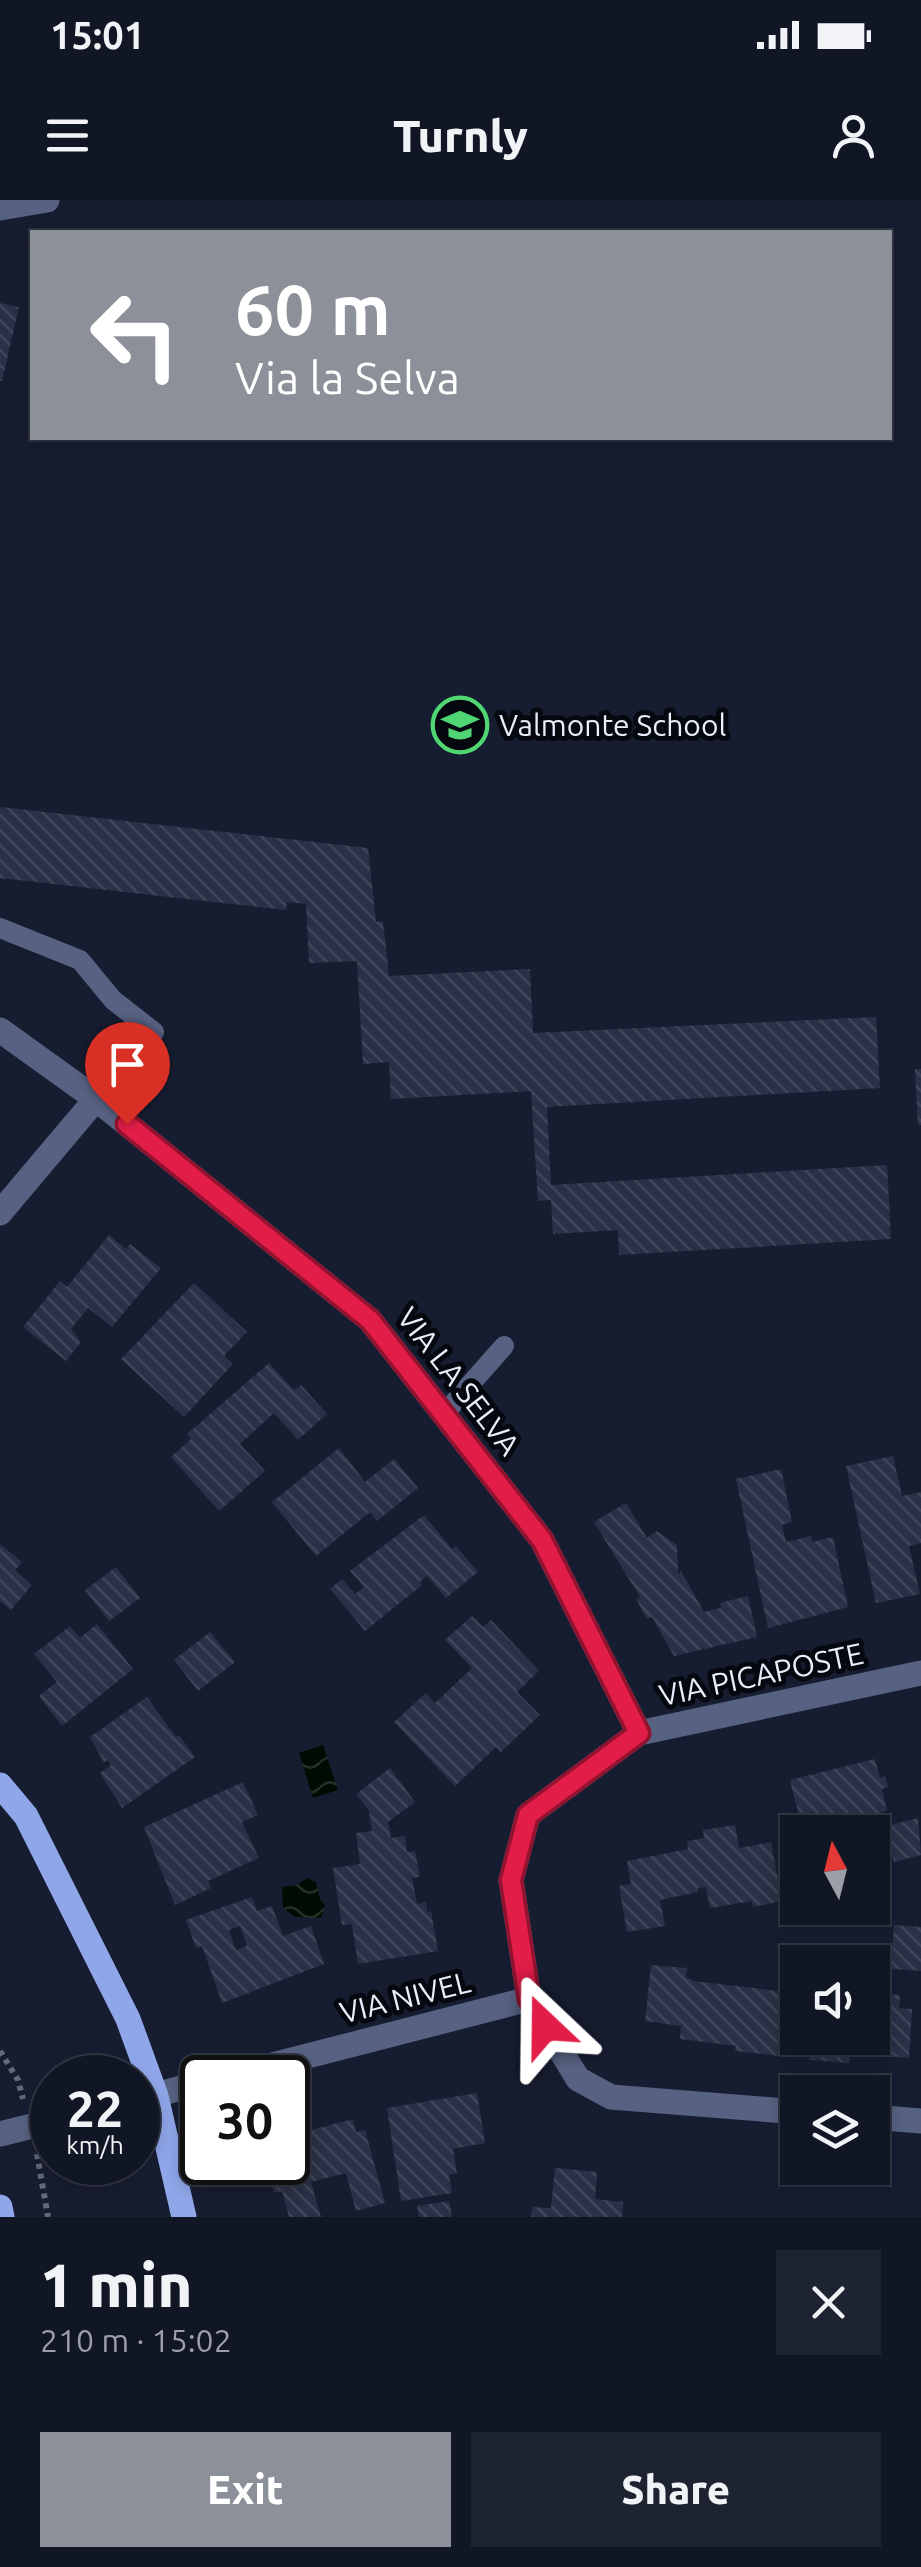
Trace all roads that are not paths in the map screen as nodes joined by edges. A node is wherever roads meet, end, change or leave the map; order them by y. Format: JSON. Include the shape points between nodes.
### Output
{"nodes":[{"id":1,"x":48,"y":200,"type":"edge"},
{"id":2,"x":0,"y":208,"type":"edge"},
{"id":3,"x":0,"y":928,"type":"edge"},
{"id":4,"x":0,"y":1030,"type":"edge"},
{"id":5,"x":96,"y":1100,"type":"junction"},
{"id":6,"x":0,"y":1213,"type":"edge"},
{"id":7,"x":504,"y":1346,"type":"dead end"},
{"id":8,"x":444,"y":1414,"type":"junction"},
{"id":9,"x":921,"y":1673,"type":"edge"},
{"id":10,"x":639,"y":1733,"type":"junction"},
{"id":11,"x":0,"y":1785,"type":"edge"},
{"id":12,"x":529,"y":1999,"type":"junction"},
{"id":13,"x":136,"y":2055,"type":"edge"},
{"id":14,"x":310,"y":2055,"type":"edge"},
{"id":15,"x":780,"y":2111,"type":"edge"},
{"id":16,"x":890,"y":2119,"type":"edge"},
{"id":17,"x":921,"y":2121,"type":"edge"},
{"id":18,"x":30,"y":2126,"type":"edge"},
{"id":19,"x":0,"y":2134,"type":"edge"},
{"id":20,"x":160,"y":2142,"type":"edge"},
{"id":21,"x":0,"y":2208,"type":"edge"},
{"id":22,"x":2,"y":2217,"type":"edge"},
{"id":23,"x":184,"y":2217,"type":"edge"}],
"edges":[{"from":1,"to":2,"type":"street"},
{"from":3,"to":5,"type":"lane","via":[[80,960],[154,1032]]},
{"from":4,"to":5,"type":"street","name":"VIA LA SELVA"},
{"from":5,"to":6,"type":"street"},
{"from":5,"to":8,"type":"street","name":"VIA LA SELVA","via":[[370,1320]]},
{"from":7,"to":8,"type":"lane"},
{"from":8,"to":10,"type":"street","name":"VIA LA SELVA","via":[[542,1540]]},
{"from":9,"to":10,"type":"street","name":"VIA PICAPOSTE"},
{"from":10,"to":12,"type":"street","name":"VIA PICAPOSTE","via":[[528,1815],[511,1880]]},
{"from":11,"to":13,"type":"main road","via":[[26,1816],[128,2019]]},
{"from":12,"to":14,"type":"street","name":"VIA NIVEL"},
{"from":12,"to":15,"type":"street","via":[[578,2079],[611,2097]]},
{"from":16,"to":17,"type":"street"},
{"from":18,"to":19,"type":"street"},
{"from":20,"to":23,"type":"main road"},
{"from":21,"to":22,"type":"main road"}]}
